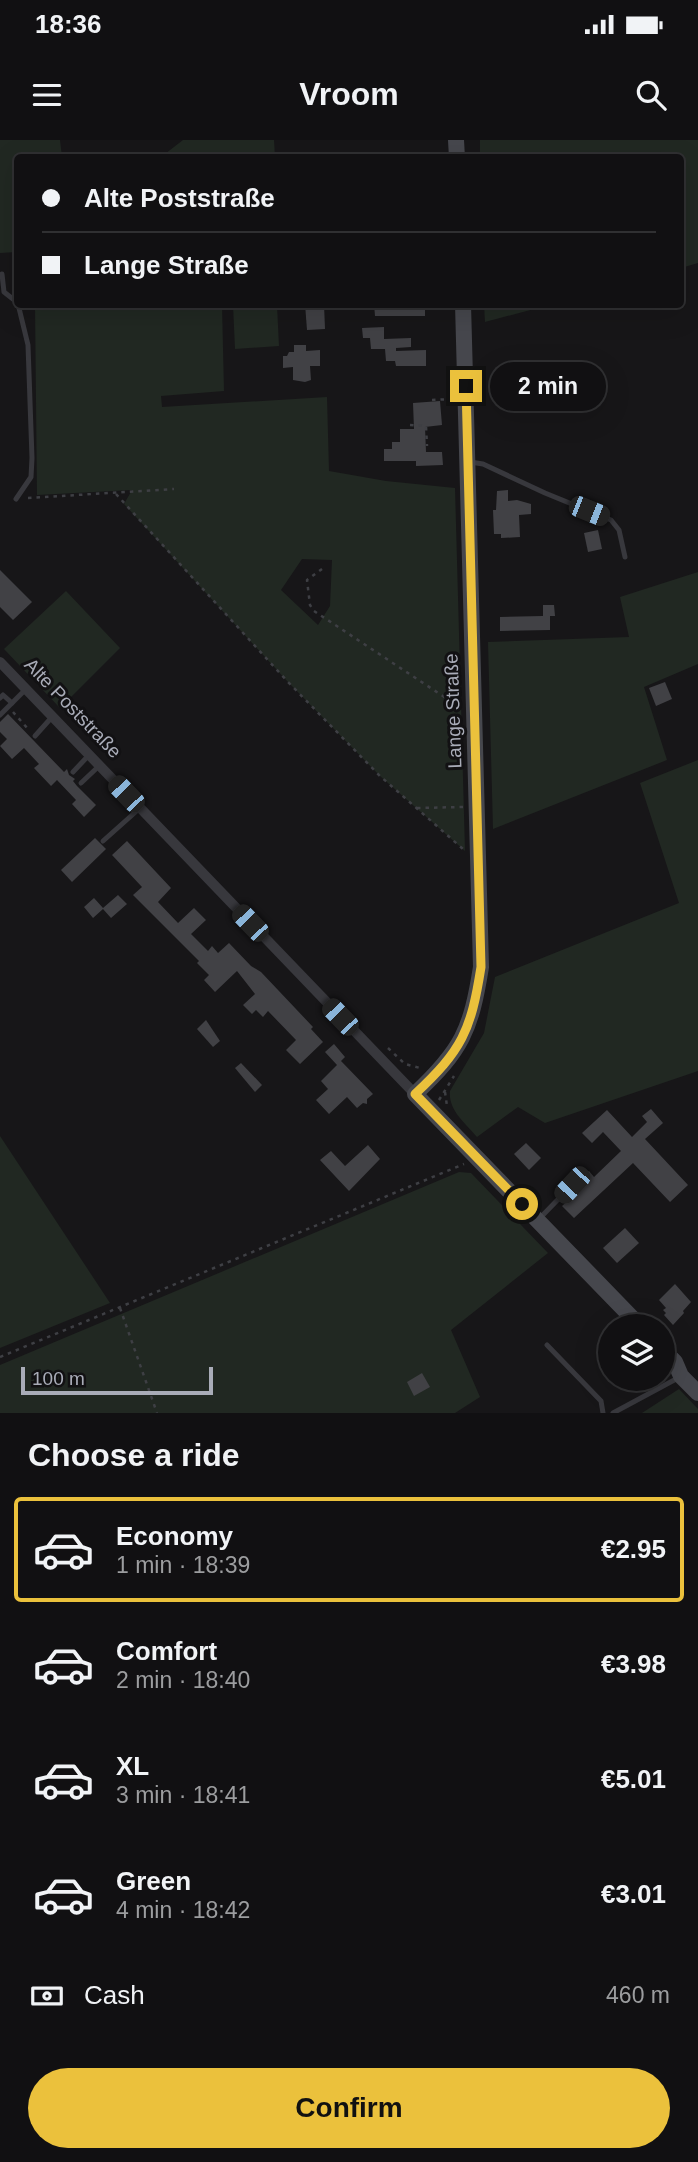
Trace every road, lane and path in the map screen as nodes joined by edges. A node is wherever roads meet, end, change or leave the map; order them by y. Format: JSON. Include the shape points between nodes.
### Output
{"nodes":[{"id":1,"x":2,"y":274,"type":"dead end"},
{"id":2,"x":14,"y":301,"type":"edge"},
{"id":3,"x":19,"y":308,"type":"edge"},
{"id":4,"x":463,"y":308,"type":"edge"},
{"id":5,"x":452,"y":399,"type":"dead end"},
{"id":6,"x":432,"y":400,"type":"dead end"},
{"id":7,"x":410,"y":425,"type":"dead end"},
{"id":8,"x":427,"y":446,"type":"dead end"},
{"id":9,"x":466,"y":462,"type":"junction"},
{"id":10,"x":174,"y":489,"type":"dead end"},
{"id":11,"x":116,"y":494,"type":"junction"},
{"id":12,"x":16,"y":499,"type":"joint"},
{"id":13,"x":625,"y":557,"type":"dead end"},
{"id":14,"x":322,"y":569,"type":"dead end"},
{"id":15,"x":0,"y":662,"type":"edge"},
{"id":16,"x":26,"y":689,"type":"junction"},
{"id":17,"x":0,"y":698,"type":"edge"},
{"id":18,"x":10,"y":705,"type":"junction"},
{"id":19,"x":461,"y":708,"type":"dead end"},
{"id":20,"x":0,"y":715,"type":"edge"},
{"id":21,"x":52,"y":717,"type":"junction"},
{"id":22,"x":35,"y":736,"type":"joint"},
{"id":23,"x":89,"y":755,"type":"junction"},
{"id":24,"x":99,"y":766,"type":"junction"},
{"id":25,"x":73,"y":772,"type":"dead end"},
{"id":26,"x":81,"y":783,"type":"dead end"},
{"id":27,"x":464,"y":807,"type":"dead end"},
{"id":28,"x":140,"y":808,"type":"junction"},
{"id":29,"x":417,"y":808,"type":"junction"},
{"id":30,"x":103,"y":841,"type":"dead end"},
{"id":31,"x":465,"y":851,"type":"dead end"},
{"id":32,"x":415,"y":1094,"type":"junction"},
{"id":33,"x":476,"y":1158,"type":"junction"},
{"id":34,"x":572,"y":1185,"type":"dead end"},
{"id":35,"x":537,"y":1220,"type":"junction"},
{"id":36,"x":120,"y":1308,"type":"junction"},
{"id":37,"x":628,"y":1314,"type":"edge"},
{"id":38,"x":547,"y":1345,"type":"dead end"},
{"id":39,"x":0,"y":1357,"type":"edge"},
{"id":40,"x":675,"y":1362,"type":"edge"},
{"id":41,"x":681,"y":1376,"type":"junction"},
{"id":42,"x":698,"y":1393,"type":"edge"},
{"id":43,"x":157,"y":1413,"type":"edge"},
{"id":44,"x":603,"y":1413,"type":"edge"},
{"id":45,"x":613,"y":1413,"type":"edge"}],
"edges":[{"from":1,"to":2,"type":"lane","via":[[4,292]]},
{"from":3,"to":12,"type":"lane","via":[[28,345],[32,458],[31,477]]},
{"from":4,"to":9,"type":"street","name":"Lange Straße"},
{"from":5,"to":6,"type":"path"},
{"from":7,"to":8,"type":"path","via":[[426,426]]},
{"from":9,"to":13,"type":"lane","via":[[483,464],[611,520],[619,530]]},
{"from":9,"to":32,"type":"street","name":"Lange Straße","via":[[481,967],[475,1003],[458,1048]]},
{"from":10,"to":11,"type":"path"},
{"from":11,"to":12,"type":"path"},
{"from":11,"to":29,"type":"path","via":[[288,682]]},
{"from":14,"to":19,"type":"path","via":[[307,580],[314,611]]},
{"from":15,"to":16,"type":"street","name":"Alte Poststraße"},
{"from":16,"to":18,"type":"lane"},
{"from":16,"to":21,"type":"street","name":"Alte Poststraße"},
{"from":17,"to":18,"type":"lane","via":[[4,695]]},
{"from":18,"to":20,"type":"lane"},
{"from":18,"to":22,"type":"path"},
{"from":21,"to":22,"type":"lane"},
{"from":21,"to":23,"type":"street","name":"Alte Poststraße"},
{"from":23,"to":24,"type":"street","name":"Alte Poststraße"},
{"from":23,"to":25,"type":"lane"},
{"from":24,"to":26,"type":"lane"},
{"from":24,"to":28,"type":"street","name":"Alte Poststraße"},
{"from":27,"to":29,"type":"path"},
{"from":28,"to":30,"type":"lane"},
{"from":28,"to":32,"type":"street","name":"Alte Poststraße"},
{"from":29,"to":31,"type":"path"},
{"from":32,"to":33,"type":"street","name":"Alte Poststraße"},
{"from":33,"to":35,"type":"street","name":"Alte Poststraße"},
{"from":33,"to":36,"type":"path"},
{"from":34,"to":35,"type":"lane"},
{"from":35,"to":37,"type":"street","name":"Alte Poststraße"},
{"from":36,"to":39,"type":"path"},
{"from":36,"to":43,"type":"path"},
{"from":38,"to":44,"type":"lane","via":[[601,1401]]},
{"from":40,"to":41,"type":"street"},
{"from":41,"to":42,"type":"street"},
{"from":41,"to":45,"type":"lane"}]}
